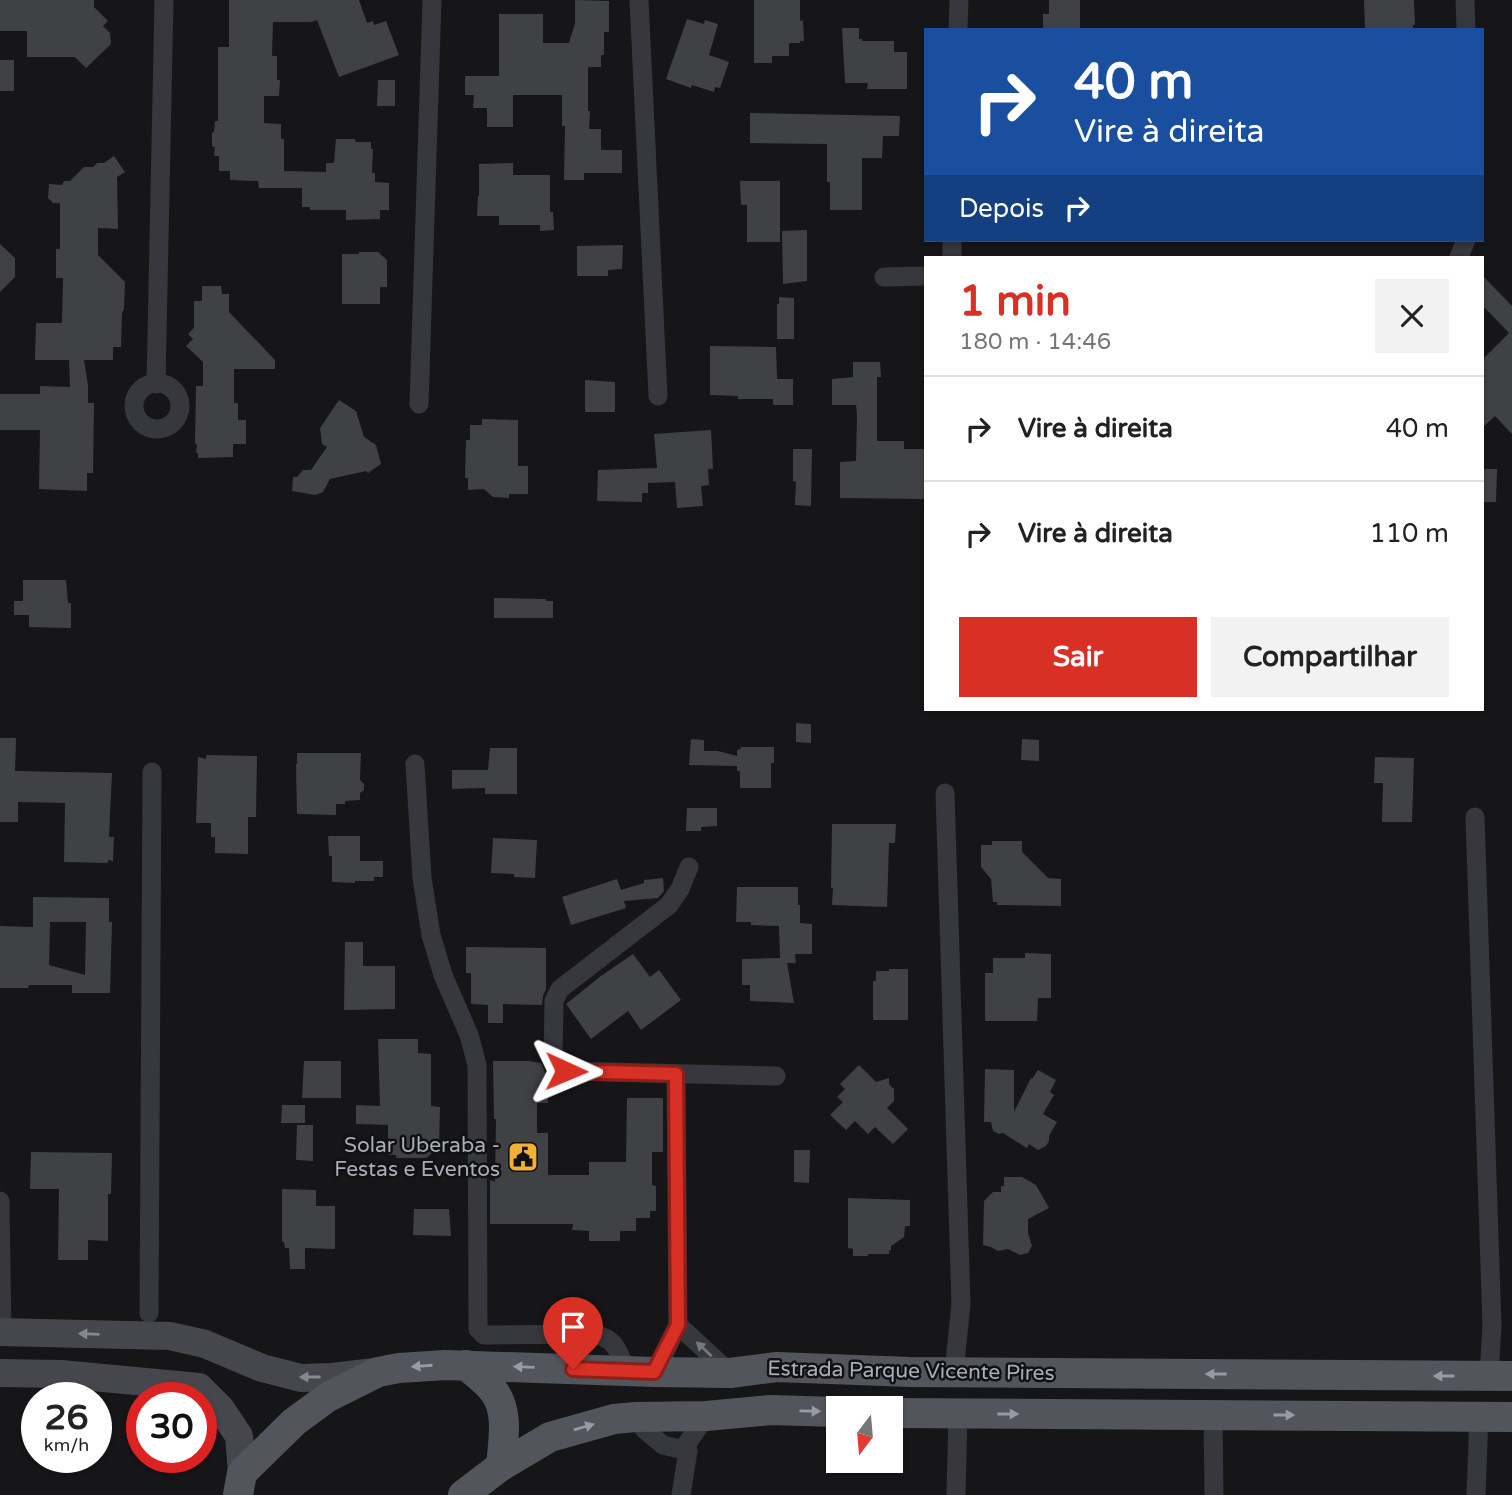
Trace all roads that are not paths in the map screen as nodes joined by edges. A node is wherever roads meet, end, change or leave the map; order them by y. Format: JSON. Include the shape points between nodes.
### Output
{"nodes":[{"id":1,"x":164,"y":0,"type":"edge"},
{"id":2,"x":432,"y":0,"type":"edge"},
{"id":3,"x":639,"y":0,"type":"edge"},
{"id":4,"x":959,"y":0,"type":"edge"},
{"id":5,"x":1465,"y":0,"type":"edge"},
{"id":6,"x":958,"y":28,"type":"edge"},
{"id":7,"x":1466,"y":28,"type":"edge"},
{"id":8,"x":924,"y":276,"type":"edge"},
{"id":9,"x":884,"y":277,"type":"dead end"},
{"id":10,"x":156,"y":384,"type":"dead end"},
{"id":11,"x":658,"y":396,"type":"dead end"},
{"id":12,"x":419,"y":404,"type":"dead end"},
{"id":13,"x":415,"y":764,"type":"dead end"},
{"id":14,"x":152,"y":772,"type":"dead end"},
{"id":15,"x":945,"y":793,"type":"dead end"},
{"id":16,"x":1475,"y":817,"type":"dead end"},
{"id":17,"x":689,"y":867,"type":"dead end"},
{"id":18,"x":676,"y":1074,"type":"junction"},
{"id":19,"x":776,"y":1076,"type":"dead end"},
{"id":20,"x":0,"y":1201,"type":"edge"},
{"id":21,"x":156,"y":1324,"type":"junction"},
{"id":22,"x":678,"y":1325,"type":"junction"},
{"id":23,"x":1,"y":1332,"type":"edge"},
{"id":24,"x":466,"y":1365,"type":"junction"},
{"id":25,"x":378,"y":1371,"type":"junction"},
{"id":26,"x":641,"y":1371,"type":"junction"},
{"id":27,"x":954,"y":1372,"type":"junction"},
{"id":28,"x":0,"y":1373,"type":"edge"},
{"id":29,"x":730,"y":1373,"type":"junction"},
{"id":30,"x":1500,"y":1376,"type":"edge"},
{"id":31,"x":826,"y":1412,"type":"edge"},
{"id":32,"x":903,"y":1413,"type":"edge"},
{"id":33,"x":958,"y":1414,"type":"junction"},
{"id":34,"x":1213,"y":1415,"type":"junction"},
{"id":35,"x":636,"y":1416,"type":"junction"},
{"id":36,"x":706,"y":1416,"type":"junction"},
{"id":37,"x":1479,"y":1416,"type":"junction"},
{"id":38,"x":1512,"y":1417,"type":"edge"},
{"id":39,"x":688,"y":1451,"type":"junction"},
{"id":40,"x":501,"y":1466,"type":"junction"},
{"id":41,"x":240,"y":1484,"type":"edge"},
{"id":42,"x":463,"y":1495,"type":"edge"},
{"id":43,"x":681,"y":1495,"type":"edge"},
{"id":44,"x":956,"y":1495,"type":"edge"},
{"id":45,"x":1214,"y":1495,"type":"edge"},
{"id":46,"x":1476,"y":1495,"type":"edge"}],
"edges":[{"from":1,"to":10,"type":"street"},
{"from":2,"to":12,"type":"street"},
{"from":3,"to":11,"type":"street"},
{"from":4,"to":6,"type":"street"},
{"from":5,"to":7,"type":"street"},
{"from":8,"to":9,"type":"street"},
{"from":13,"to":26,"type":"street","via":[[430,935],[477,1065],[478,1329],[484,1335],[602,1336]]},
{"from":14,"to":21,"type":"street"},
{"from":15,"to":27,"type":"street","via":[[961,1304]]},
{"from":16,"to":30,"type":"street","via":[[1492,1326]]},
{"from":17,"to":18,"type":"street","via":[[669,905],[560,989],[554,1001],[555,1067]]},
{"from":18,"to":19,"type":"street"},
{"from":18,"to":22,"type":"street"},
{"from":20,"to":23,"type":"street"},
{"from":21,"to":23,"type":"main road","one_way":true,"via":[[132,1335]]},
{"from":25,"to":21,"type":"main road","one_way":true,"via":[[301,1378],[262,1368]]},
{"from":22,"to":26,"type":"street"},
{"from":29,"to":22,"type":"street","one_way":true},
{"from":24,"to":25,"type":"main road","name":"Estrada Parque Vicente Pires","one_way":true},
{"from":26,"to":24,"type":"main road","name":"Estrada Parque Vicente Pires","one_way":true},
{"from":24,"to":40,"type":"main road","via":[[494,1390],[501,1403]]},
{"from":25,"to":41,"type":"main road","name":"Estrada Parque Vicente Pires","via":[[328,1397],[294,1422]]},
{"from":26,"to":29,"type":"main road","name":"Estrada Parque Vicente Pires"},
{"from":27,"to":29,"type":"main road","name":"Estrada Parque Vicente Pires","via":[[777,1367]]},
{"from":30,"to":27,"type":"main road","name":"Estrada Parque Vicente Pires","one_way":true},
{"from":28,"to":41,"type":"main road","via":[[200,1387],[239,1436]]},
{"from":36,"to":31,"type":"main road","name":"Estrada Parque Vicente Pires","one_way":true,"via":[[771,1410]]},
{"from":32,"to":33,"type":"main road","name":"Estrada Parque Vicente Pires"},
{"from":33,"to":34,"type":"main road","name":"Estrada Parque Vicente Pires","one_way":true},
{"from":33,"to":44,"type":"street"},
{"from":34,"to":37,"type":"main road","name":"Estrada Parque Vicente Pires","one_way":true},
{"from":34,"to":45,"type":"street"},
{"from":35,"to":36,"type":"main road","name":"Estrada Parque Vicente Pires"},
{"from":35,"to":39,"type":"street","via":[[663,1445]]},
{"from":40,"to":35,"type":"main road","name":"Estrada Parque Vicente Pires","one_way":true,"via":[[550,1437]]},
{"from":36,"to":39,"type":"street","via":[[686,1445]]},
{"from":37,"to":38,"type":"main road","name":"Estrada Parque Vicente Pires"},
{"from":37,"to":46,"type":"street"},
{"from":39,"to":43,"type":"street"},
{"from":40,"to":42,"type":"main road","name":"Estrada Parque Vicente Pires"}]}
